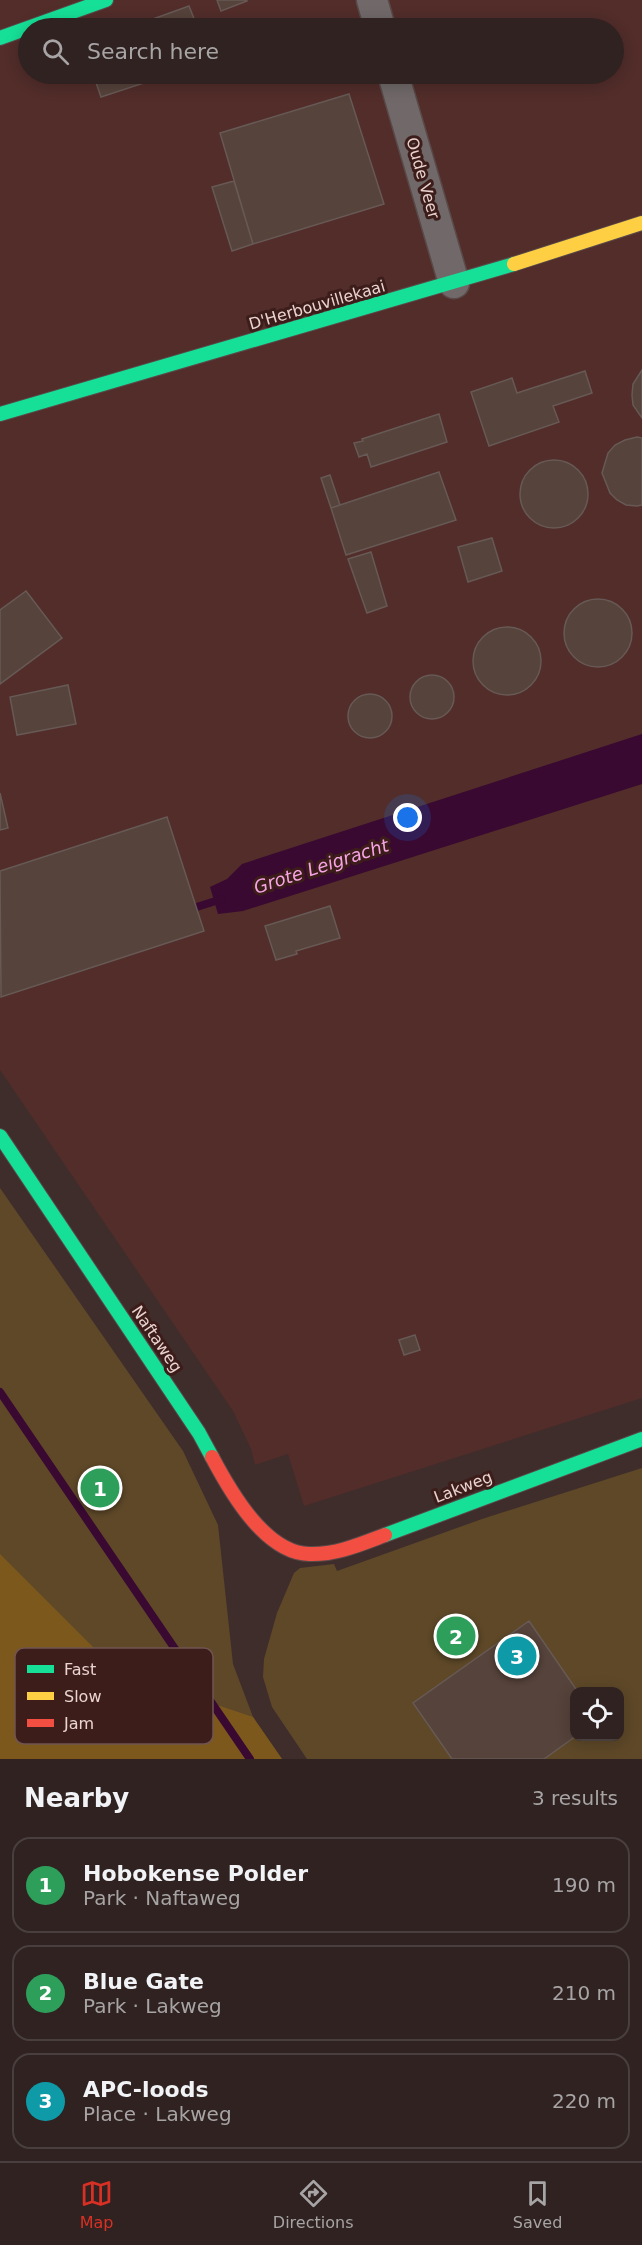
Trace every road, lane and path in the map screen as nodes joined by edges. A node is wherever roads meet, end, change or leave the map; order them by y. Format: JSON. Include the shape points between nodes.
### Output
{"nodes":[{"id":1,"x":106,"y":0,"type":"edge"},
{"id":2,"x":372,"y":0,"type":"edge"},
{"id":3,"x":56,"y":18,"type":"edge"},
{"id":4,"x":377,"y":18,"type":"edge"},
{"id":5,"x":18,"y":32,"type":"edge"},
{"id":6,"x":0,"y":38,"type":"edge"},
{"id":7,"x":396,"y":84,"type":"edge"},
{"id":8,"x":642,"y":223,"type":"edge"},
{"id":9,"x":454,"y":283,"type":"junction"},
{"id":10,"x":0,"y":414,"type":"edge"},
{"id":11,"x":0,"y":1136,"type":"edge"},
{"id":12,"x":642,"y":1439,"type":"edge"},
{"id":13,"x":293,"y":1551,"type":"joint"}],
"edges":[{"from":1,"to":3,"type":"street"},
{"from":2,"to":4,"type":"street"},
{"from":5,"to":6,"type":"street"},
{"from":7,"to":9,"type":"street","name":"Oude Veer"},
{"from":8,"to":9,"type":"street","name":"D'Herbouvillekaai"},
{"from":9,"to":10,"type":"street","name":"D'Herbouvillekaai"},
{"from":11,"to":13,"type":"street","name":"Naftaweg","via":[[199,1433],[224,1481],[266,1534]]},
{"from":12,"to":13,"type":"street","name":"Lakweg","via":[[352,1547],[307,1554]]}]}
